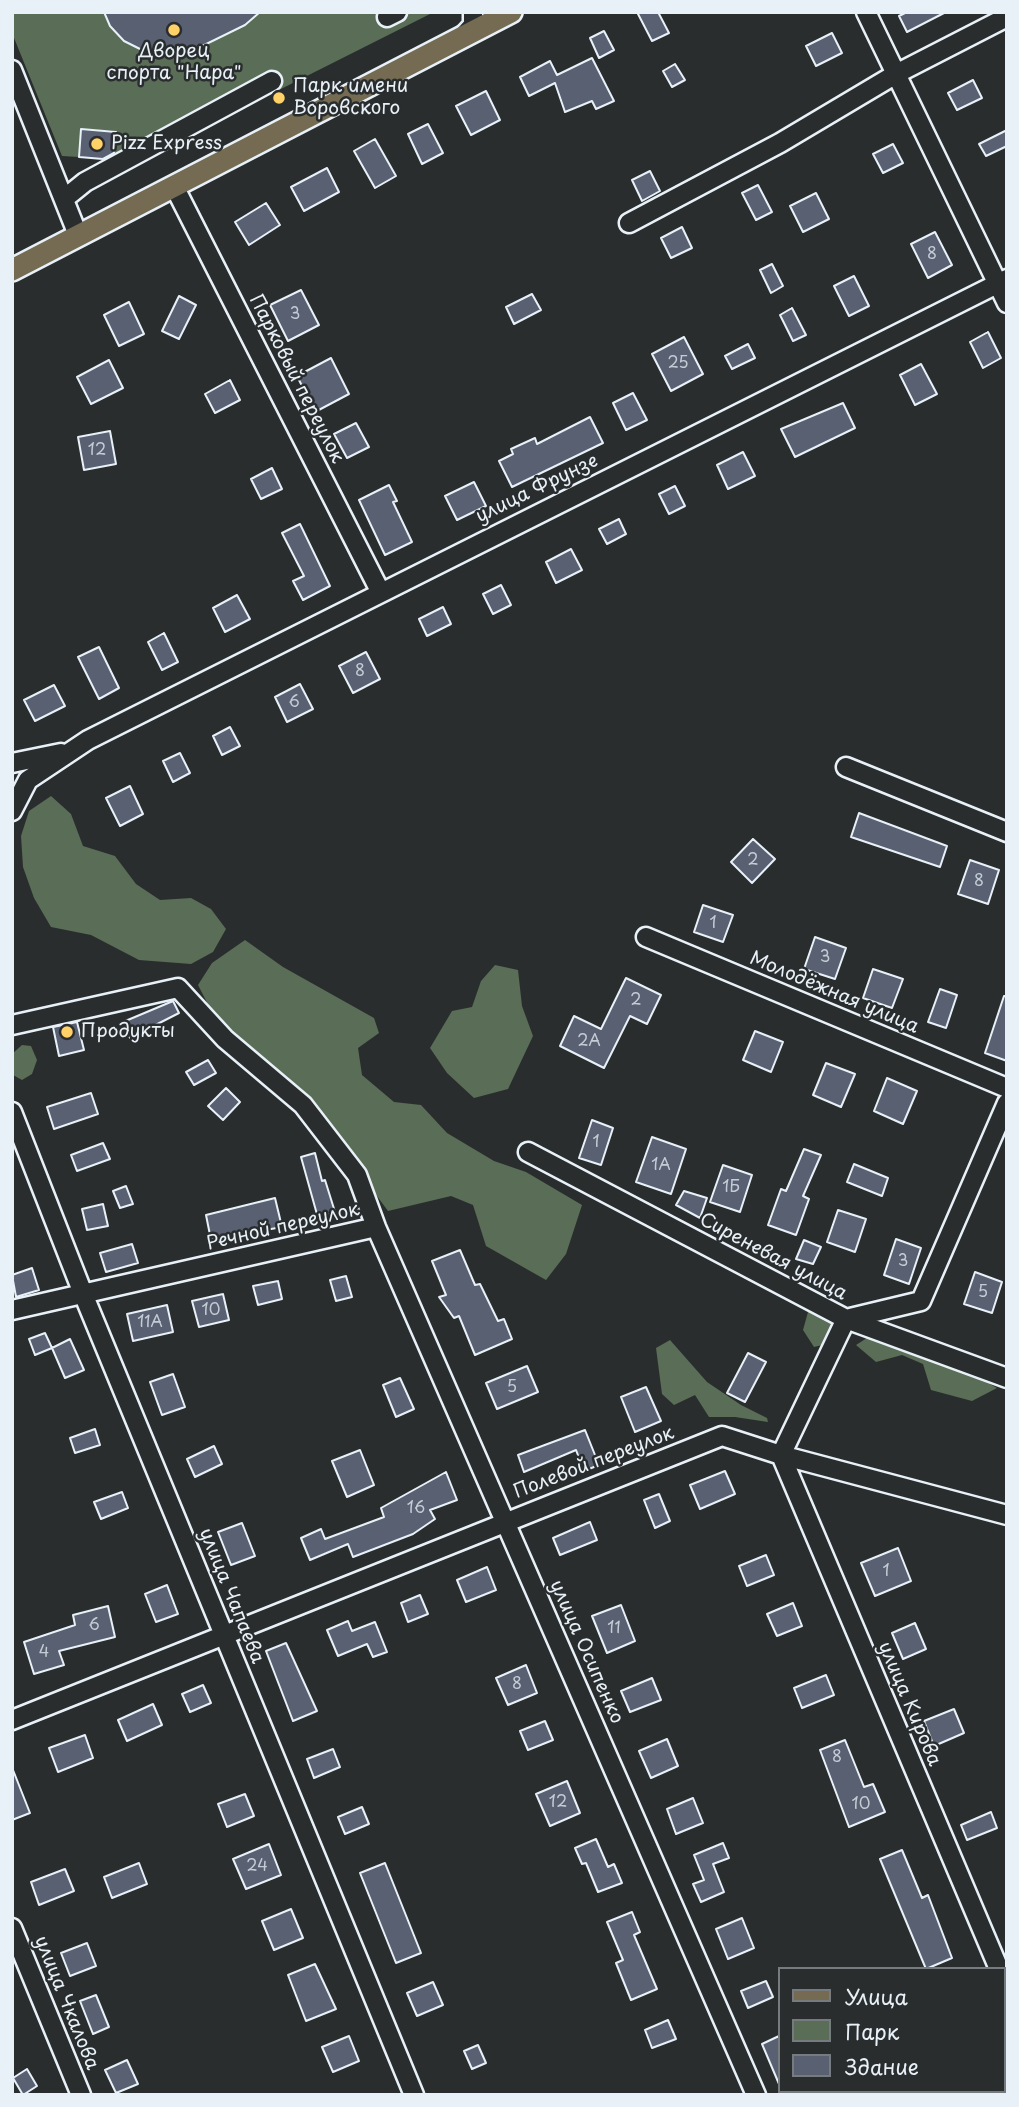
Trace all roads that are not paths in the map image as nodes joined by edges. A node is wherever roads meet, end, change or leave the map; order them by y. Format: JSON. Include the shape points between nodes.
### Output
{"nodes":[{"id":1,"x":464,"y":12,"type":"edge"},
{"id":2,"x":473,"y":12,"type":"edge"},
{"id":3,"x":510,"y":12,"type":"edge"},
{"id":4,"x":866,"y":12,"type":"edge"},
{"id":5,"x":1007,"y":17,"type":"edge"},
{"id":6,"x":461,"y":38,"type":"junction"},
{"id":7,"x":896,"y":74,"type":"junction"},
{"id":8,"x":14,"y":79,"type":"edge"},
{"id":9,"x":272,"y":81,"type":"dead end"},
{"id":10,"x":174,"y":186,"type":"junction"},
{"id":11,"x":64,"y":200,"type":"junction"},
{"id":12,"x":629,"y":223,"type":"dead end"},
{"id":13,"x":78,"y":235,"type":"junction"},
{"id":14,"x":12,"y":270,"type":"edge"},
{"id":15,"x":1002,"y":281,"type":"edge"},
{"id":16,"x":1007,"y":303,"type":"edge"},
{"id":17,"x":380,"y":591,"type":"junction"},
{"id":18,"x":64,"y":753,"type":"junction"},
{"id":19,"x":12,"y":763,"type":"edge"},
{"id":20,"x":846,"y":766,"type":"dead end"},
{"id":21,"x":12,"y":811,"type":"edge"},
{"id":22,"x":1007,"y":832,"type":"edge"},
{"id":23,"x":646,"y":937,"type":"dead end"},
{"id":24,"x":12,"y":1025,"type":"edge"},
{"id":25,"x":1007,"y":1088,"type":"edge"},
{"id":26,"x":1007,"y":1102,"type":"edge"},
{"id":27,"x":12,"y":1112,"type":"edge"},
{"id":28,"x":528,"y":1152,"type":"dead end"},
{"id":29,"x":376,"y":1227,"type":"junction"},
{"id":30,"x":84,"y":1296,"type":"junction"},
{"id":31,"x":12,"y":1310,"type":"edge"},
{"id":32,"x":846,"y":1319,"type":"junction"},
{"id":33,"x":1007,"y":1378,"type":"edge"},
{"id":34,"x":781,"y":1455,"type":"junction"},
{"id":35,"x":1007,"y":1515,"type":"edge"},
{"id":36,"x":506,"y":1520,"type":"junction"},
{"id":37,"x":225,"y":1634,"type":"junction"},
{"id":38,"x":12,"y":1720,"type":"edge"},
{"id":39,"x":12,"y":1928,"type":"edge"},
{"id":40,"x":998,"y":1967,"type":"edge"},
{"id":41,"x":81,"y":2095,"type":"edge"},
{"id":42,"x":414,"y":2095,"type":"edge"},
{"id":43,"x":756,"y":2095,"type":"edge"}],
"edges":[{"from":1,"to":6,"type":"street"},
{"from":2,"to":6,"type":"street","via":[[473,25]]},
{"from":3,"to":6,"type":"main road"},
{"from":4,"to":7,"type":"street"},
{"from":5,"to":7,"type":"street"},
{"from":6,"to":10,"type":"main road"},
{"from":7,"to":12,"type":"street","via":[[780,143]]},
{"from":7,"to":15,"type":"street"},
{"from":8,"to":11,"type":"street"},
{"from":9,"to":11,"type":"street","via":[[85,182]]},
{"from":10,"to":13,"type":"main road"},
{"from":10,"to":17,"type":"street","name":"Парковый переулок"},
{"from":11,"to":13,"type":"street"},
{"from":13,"to":14,"type":"main road"},
{"from":15,"to":16,"type":"street"},
{"from":15,"to":17,"type":"street","name":"улица Фрунзе"},
{"from":17,"to":18,"type":"street","name":"улица Фрунзе"},
{"from":18,"to":19,"type":"street"},
{"from":18,"to":21,"type":"street","via":[[28,780]]},
{"from":20,"to":22,"type":"street"},
{"from":23,"to":25,"type":"street","name":"Молодёжная улица"},
{"from":24,"to":29,"type":"street","name":"Речной переулок","via":[[178,988],[225,1039],[303,1105],[357,1175]]},
{"from":26,"to":32,"type":"street","via":[[921,1301]]},
{"from":27,"to":30,"type":"street","name":"улица Чапаева"},
{"from":28,"to":32,"type":"street","name":"Сиреневая улица"},
{"from":29,"to":30,"type":"street","name":"Речной переулок"},
{"from":29,"to":36,"type":"street","name":"улица Осипенко"},
{"from":30,"to":31,"type":"street","name":"Речной переулок"},
{"from":30,"to":37,"type":"street","name":"улица Чапаева"},
{"from":32,"to":33,"type":"street","name":"Сиреневая улица"},
{"from":32,"to":34,"type":"street"},
{"from":34,"to":35,"type":"street","name":"Полевой переулок"},
{"from":34,"to":36,"type":"street","name":"Полевой переулок","via":[[722,1436]]},
{"from":34,"to":40,"type":"street","name":"улица Кирова"},
{"from":36,"to":37,"type":"street","name":"Полевой переулок"},
{"from":36,"to":43,"type":"street","name":"улица Осипенко"},
{"from":37,"to":38,"type":"street","name":"Полевой переулок"},
{"from":37,"to":42,"type":"street","name":"улица Чапаева"},
{"from":39,"to":41,"type":"street","name":"улица Чкалова"}]}
